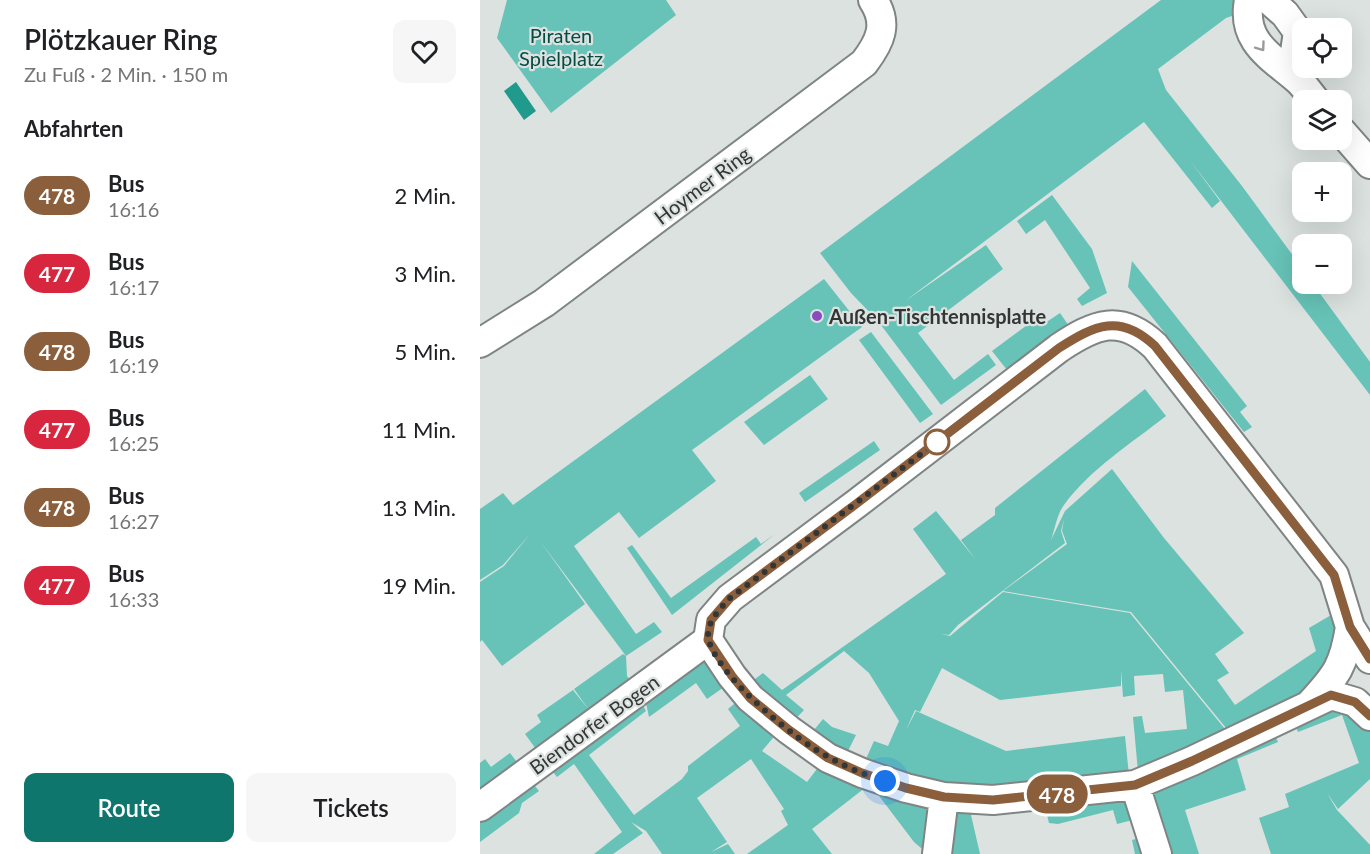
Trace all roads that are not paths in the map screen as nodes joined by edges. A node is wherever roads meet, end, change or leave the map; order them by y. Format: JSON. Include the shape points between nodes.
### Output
{"nodes":[{"id":1,"x":873,"y":0,"type":"edge"},
{"id":2,"x":1249,"y":0,"type":"edge"},
{"id":3,"x":1269,"y":0,"type":"edge"},
{"id":4,"x":1307,"y":90,"type":"edge"},
{"id":5,"x":1352,"y":144,"type":"edge"},
{"id":6,"x":1370,"y":164,"type":"edge"},
{"id":7,"x":480,"y":343,"type":"edge"},
{"id":8,"x":1350,"y":627,"type":"junction"},
{"id":9,"x":708,"y":640,"type":"junction"},
{"id":10,"x":1363,"y":685,"type":"edge"},
{"id":11,"x":1311,"y":703,"type":"junction"},
{"id":12,"x":1135,"y":785,"type":"junction"},
{"id":13,"x":944,"y":797,"type":"junction"},
{"id":14,"x":480,"y":807,"type":"edge"},
{"id":15,"x":937,"y":854,"type":"edge"},
{"id":16,"x":1157,"y":854,"type":"edge"}],
"edges":[{"from":1,"to":7,"type":"street","name":"Hoymer Ring","via":[[880,10],[883,27],[878,45],[864,63],[544,303]]},
{"from":2,"to":4,"type":"street","one_way":true,"via":[[1247,20],[1255,39],[1267,56]]},
{"from":3,"to":4,"type":"street","via":[[1298,32],[1293,64]]},
{"from":5,"to":6,"type":"street"},
{"from":8,"to":9,"type":"street","via":[[1334,575],[1303,534],[1155,346],[1140,333],[1113,325],[1085,331],[1059,348],[730,598],[711,620]]},
{"from":8,"to":10,"type":"street"},
{"from":8,"to":11,"type":"street","via":[[1339,670]]},
{"from":9,"to":13,"type":"street","via":[[750,698],[828,758],[906,788]]},
{"from":9,"to":14,"type":"street","name":"Biendorfer Bogen"},
{"from":10,"to":11,"type":"street"},
{"from":11,"to":12,"type":"street"},
{"from":12,"to":13,"type":"street","via":[[993,800]]},
{"from":12,"to":16,"type":"street"},
{"from":13,"to":15,"type":"street"}]}
